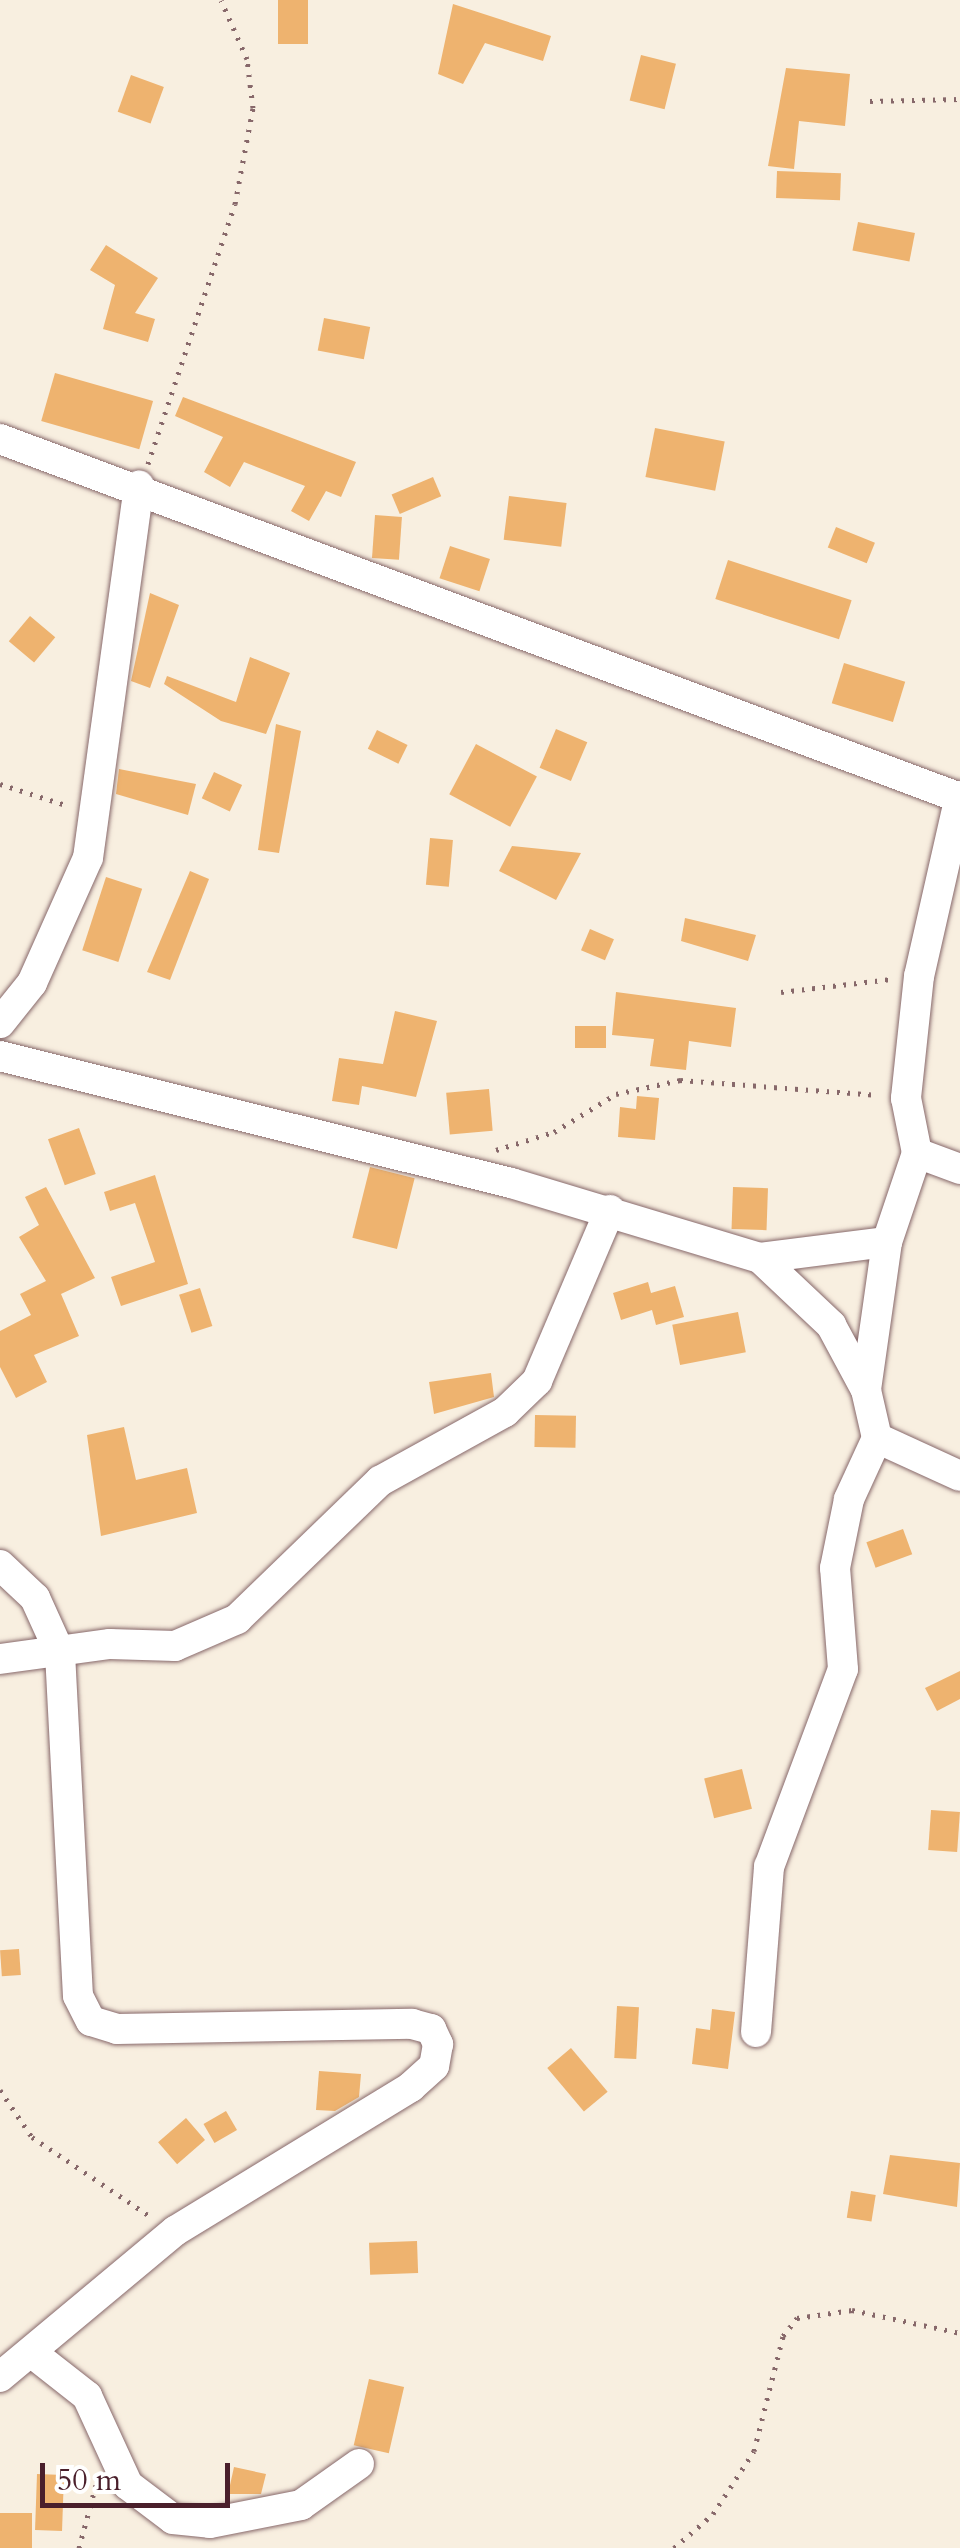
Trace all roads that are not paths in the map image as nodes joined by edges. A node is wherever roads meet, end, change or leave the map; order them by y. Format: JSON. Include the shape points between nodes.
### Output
{"nodes":[{"id":1,"x":0,"y":439,"type":"edge"},
{"id":2,"x":138,"y":485,"type":"junction"},
{"id":3,"x":960,"y":798,"type":"edge"},
{"id":4,"x":0,"y":1023,"type":"edge"},
{"id":5,"x":0,"y":1056,"type":"edge"},
{"id":6,"x":917,"y":1153,"type":"junction"},
{"id":7,"x":960,"y":1168,"type":"edge"},
{"id":8,"x":610,"y":1210,"type":"junction"},
{"id":9,"x":887,"y":1242,"type":"junction"},
{"id":10,"x":760,"y":1258,"type":"junction"},
{"id":11,"x":866,"y":1390,"type":"junction"},
{"id":12,"x":877,"y":1438,"type":"junction"},
{"id":13,"x":960,"y":1476,"type":"edge"},
{"id":14,"x":0,"y":1565,"type":"edge"},
{"id":15,"x":60,"y":1653,"type":"junction"},
{"id":16,"x":0,"y":1660,"type":"edge"},
{"id":17,"x":756,"y":2032,"type":"dead end"},
{"id":18,"x":36,"y":2356,"type":"junction"},
{"id":19,"x":0,"y":2377,"type":"edge"},
{"id":20,"x":359,"y":2464,"type":"dead end"}],
"edges":[{"from":1,"to":2,"type":"street"},
{"from":2,"to":3,"type":"street"},
{"from":2,"to":4,"type":"street","via":[[94,815],[60,926]]},
{"from":3,"to":6,"type":"street","via":[[919,976],[906,1098]]},
{"from":5,"to":8,"type":"street"},
{"from":6,"to":7,"type":"street"},
{"from":6,"to":9,"type":"street"},
{"from":8,"to":10,"type":"street"},
{"from":8,"to":15,"type":"street","via":[[537,1381],[505,1412],[380,1481],[278,1582],[202,1640]]},
{"from":9,"to":10,"type":"street"},
{"from":9,"to":11,"type":"street"},
{"from":10,"to":11,"type":"street","via":[[832,1325]]},
{"from":11,"to":12,"type":"street"},
{"from":12,"to":13,"type":"street"},
{"from":12,"to":17,"type":"street","via":[[849,1499],[835,1568],[842,1669],[769,1867]]},
{"from":14,"to":15,"type":"street","via":[[35,1598]]},
{"from":15,"to":16,"type":"street"},
{"from":15,"to":18,"type":"street","via":[[78,1996],[92,2021],[118,2030],[412,2024],[438,2044],[434,2066],[400,2095],[175,2231]]},
{"from":18,"to":19,"type":"street"},
{"from":18,"to":20,"type":"street","via":[[87,2396],[128,2486],[154,2508],[210,2523],[301,2504]]}]}
